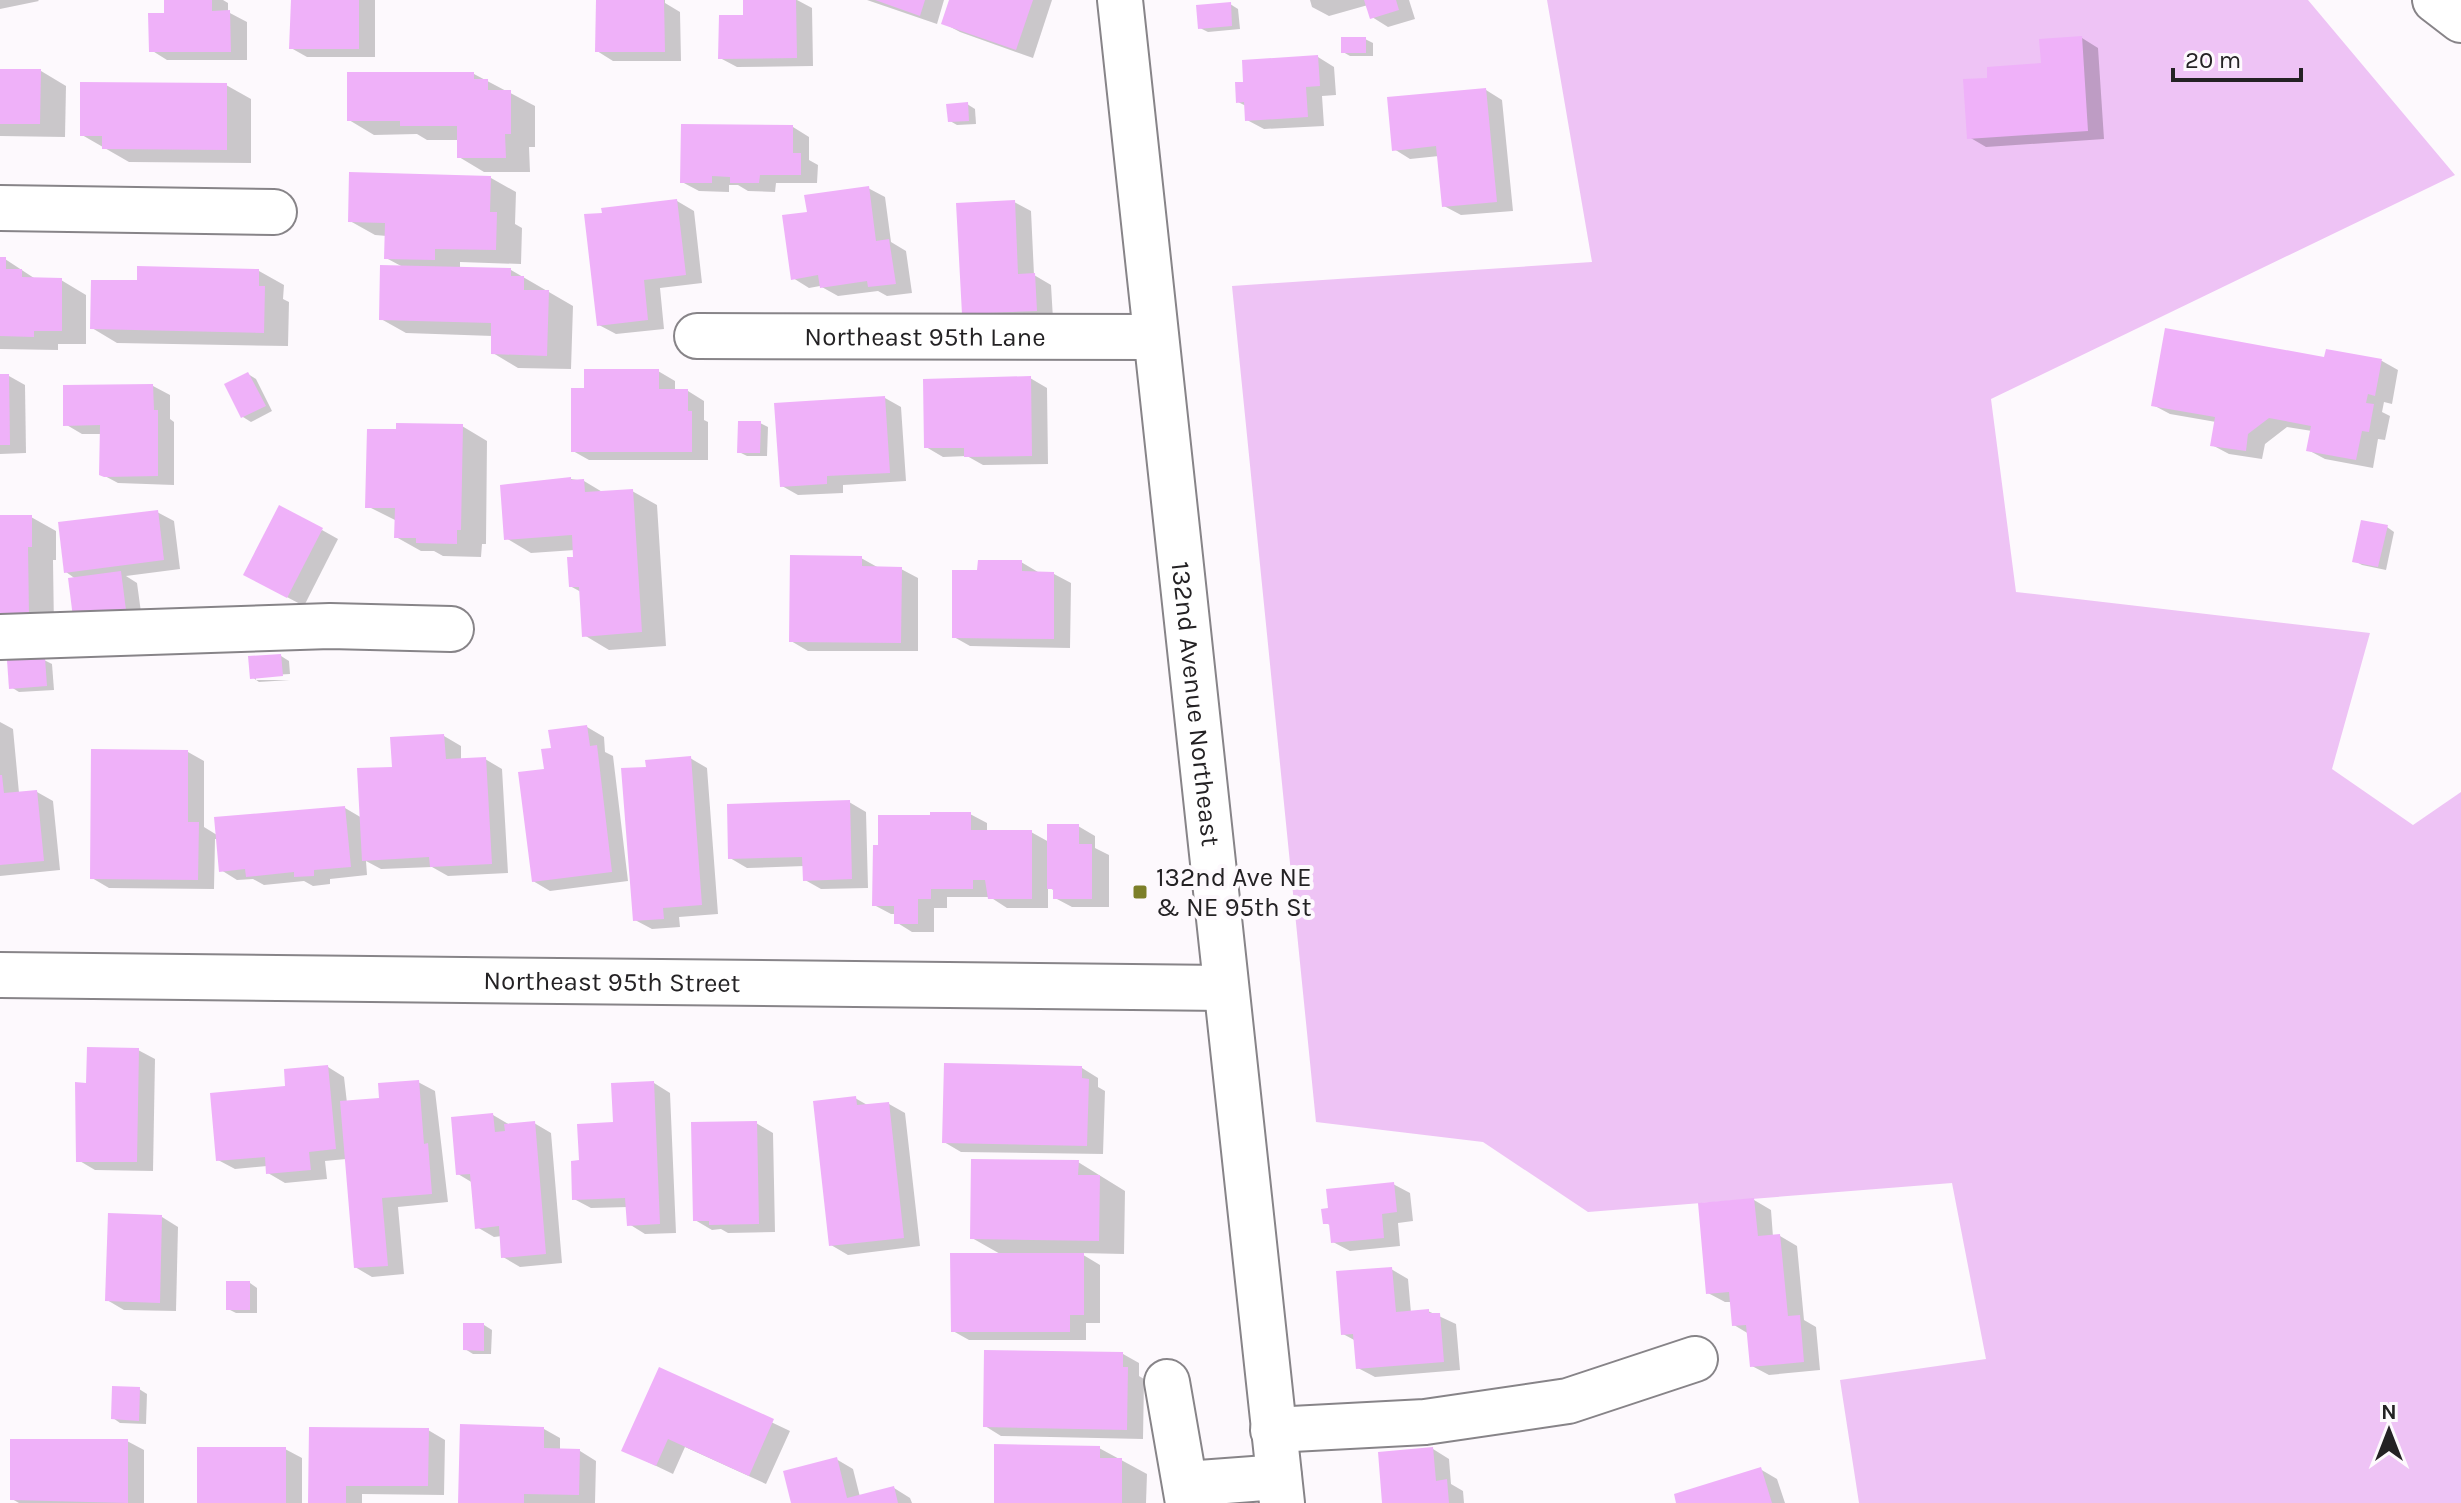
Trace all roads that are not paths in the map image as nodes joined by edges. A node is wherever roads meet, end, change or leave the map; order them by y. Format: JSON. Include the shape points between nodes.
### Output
{"nodes":[{"id":1,"x":1120,"y":0,"type":"edge"},
{"id":2,"x":2435,"y":0,"type":"edge"},
{"id":3,"x":2461,"y":20,"type":"edge"},
{"id":4,"x":0,"y":208,"type":"edge"},
{"id":5,"x":274,"y":212,"type":"dead end"},
{"id":6,"x":697,"y":336,"type":"dead end"},
{"id":7,"x":1155,"y":337,"type":"junction"},
{"id":8,"x":451,"y":629,"type":"dead end"},
{"id":9,"x":0,"y":637,"type":"edge"},
{"id":10,"x":0,"y":975,"type":"edge"},
{"id":11,"x":1225,"y":988,"type":"junction"},
{"id":12,"x":1695,"y":1359,"type":"dead end"},
{"id":13,"x":1167,"y":1382,"type":"dead end"},
{"id":14,"x":1273,"y":1430,"type":"junction"},
{"id":15,"x":1281,"y":1490,"type":"edge"},
{"id":16,"x":1187,"y":1494,"type":"edge"}],
"edges":[{"from":1,"to":7,"type":"street","name":"132nd Avenue Northeast"},
{"from":2,"to":3,"type":"street"},
{"from":4,"to":5,"type":"street"},
{"from":6,"to":7,"type":"street","name":"Northeast 95th Lane"},
{"from":7,"to":11,"type":"street","name":"132nd Avenue Northeast"},
{"from":8,"to":9,"type":"street","via":[[330,626]]},
{"from":10,"to":11,"type":"street","name":"Northeast 95th Street"},
{"from":11,"to":14,"type":"street","name":"132nd Avenue Northeast"},
{"from":12,"to":14,"type":"street","via":[[1568,1401],[1425,1422]]},
{"from":13,"to":16,"type":"street"},
{"from":14,"to":15,"type":"street","name":"132nd Avenue Northeast"},
{"from":15,"to":16,"type":"street"}]}
